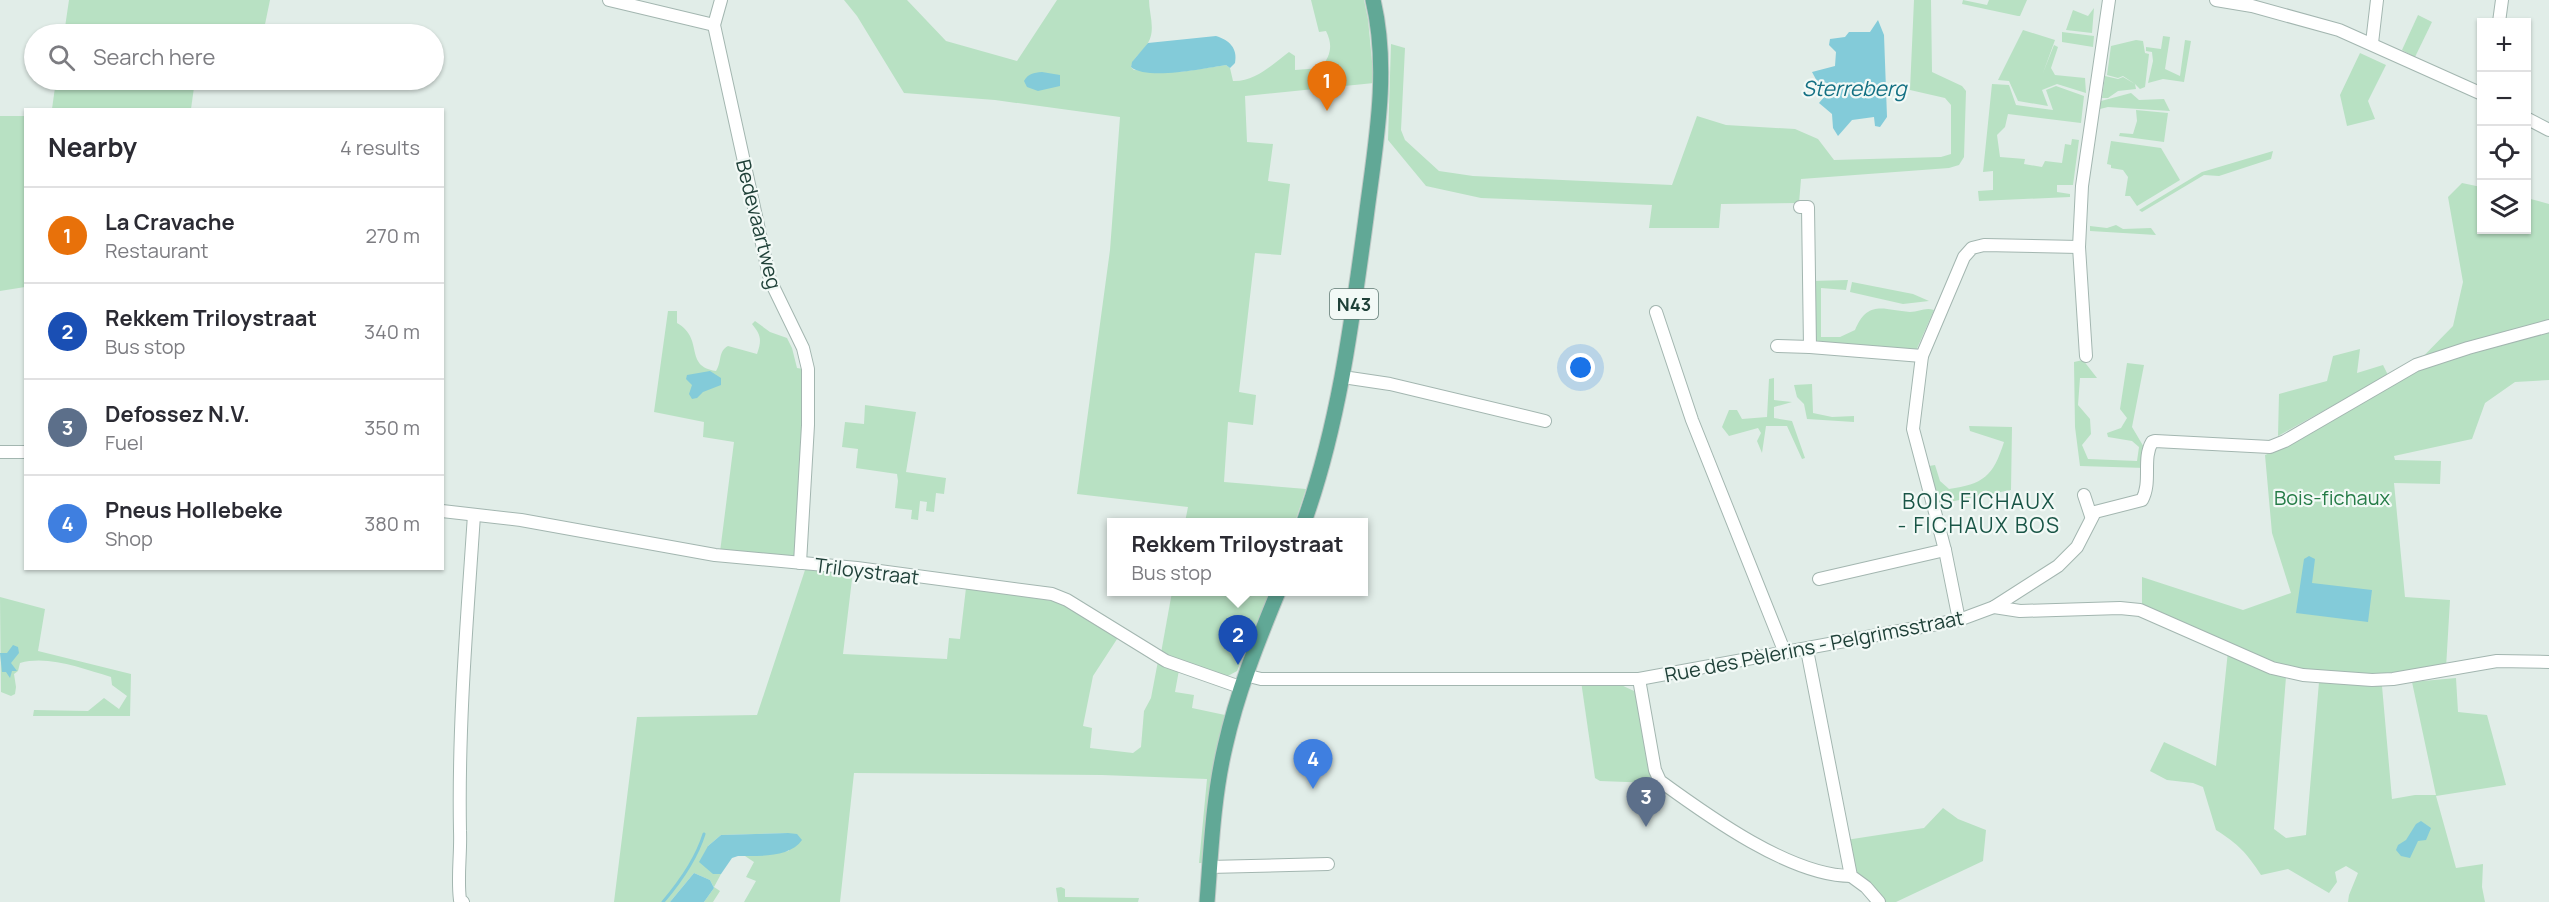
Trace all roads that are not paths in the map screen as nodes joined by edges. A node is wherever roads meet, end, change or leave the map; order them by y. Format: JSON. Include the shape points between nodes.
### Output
{"nodes":[{"id":1,"x":609,"y":0,"type":"edge"},
{"id":2,"x":721,"y":0,"type":"edge"},
{"id":3,"x":1373,"y":0,"type":"edge"},
{"id":4,"x":2109,"y":0,"type":"edge"},
{"id":5,"x":2216,"y":0,"type":"edge"},
{"id":6,"x":2377,"y":0,"type":"edge"},
{"id":7,"x":2502,"y":0,"type":"edge"},
{"id":8,"x":2500,"y":18,"type":"edge"},
{"id":9,"x":714,"y":24,"type":"junction"},
{"id":10,"x":2372,"y":43,"type":"junction"},
{"id":11,"x":2477,"y":92,"type":"edge"},
{"id":12,"x":2531,"y":121,"type":"edge"},
{"id":13,"x":2549,"y":130,"type":"edge"},
{"id":14,"x":1800,"y":207,"type":"dead end"},
{"id":15,"x":2079,"y":247,"type":"junction"},
{"id":16,"x":1656,"y":312,"type":"dead end"},
{"id":17,"x":2549,"y":326,"type":"edge"},
{"id":18,"x":1778,"y":346,"type":"dead end"},
{"id":19,"x":1810,"y":347,"type":"junction"},
{"id":20,"x":1922,"y":356,"type":"junction"},
{"id":21,"x":2086,"y":356,"type":"dead end"},
{"id":22,"x":1343,"y":377,"type":"junction"},
{"id":23,"x":1545,"y":421,"type":"dead end"},
{"id":24,"x":0,"y":452,"type":"edge"},
{"id":25,"x":24,"y":452,"type":"edge"},
{"id":26,"x":2084,"y":495,"type":"dead end"},
{"id":27,"x":444,"y":511,"type":"edge"},
{"id":28,"x":474,"y":515,"type":"junction"},
{"id":29,"x":2091,"y":516,"type":"junction"},
{"id":30,"x":1305,"y":518,"type":"edge"},
{"id":31,"x":1945,"y":550,"type":"junction"},
{"id":32,"x":801,"y":563,"type":"junction"},
{"id":33,"x":1819,"y":579,"type":"dead end"},
{"id":34,"x":1276,"y":596,"type":"edge"},
{"id":35,"x":1994,"y":607,"type":"junction"},
{"id":36,"x":1959,"y":621,"type":"junction"},
{"id":37,"x":1807,"y":650,"type":"junction"},
{"id":38,"x":1785,"y":653,"type":"junction"},
{"id":39,"x":2549,"y":662,"type":"edge"},
{"id":40,"x":1638,"y":679,"type":"junction"},
{"id":41,"x":1242,"y":681,"type":"junction"},
{"id":42,"x":1328,"y":864,"type":"dead end"},
{"id":43,"x":1209,"y":867,"type":"junction"},
{"id":44,"x":1851,"y":876,"type":"junction"},
{"id":45,"x":463,"y":902,"type":"edge"},
{"id":46,"x":1207,"y":902,"type":"edge"},
{"id":47,"x":1879,"y":902,"type":"edge"}],
"edges":[{"from":1,"to":9,"type":"street"},
{"from":2,"to":9,"type":"street","name":"Bedevaartweg"},
{"from":3,"to":22,"type":"main road","number":"N43","via":[[1381,80],[1379,118]]},
{"from":4,"to":15,"type":"street","via":[[2082,186]]},
{"from":5,"to":10,"type":"street","via":[[2287,14]]},
{"from":6,"to":10,"type":"street"},
{"from":7,"to":8,"type":"street"},
{"from":9,"to":32,"type":"street","name":"Bedevaartweg","via":[[770,280],[803,348],[808,369]]},
{"from":10,"to":11,"type":"street"},
{"from":12,"to":13,"type":"street"},
{"from":14,"to":19,"type":"street","via":[[1808,207]]},
{"from":15,"to":20,"type":"street","via":[[1972,248]]},
{"from":15,"to":21,"type":"street"},
{"from":16,"to":38,"type":"street","via":[[1692,420]]},
{"from":17,"to":29,"type":"street","via":[[2416,366],[2270,447],[2156,441],[2150,446],[2142,500],[2099,510]]},
{"from":18,"to":19,"type":"street"},
{"from":19,"to":20,"type":"street"},
{"from":20,"to":31,"type":"street","via":[[1913,429]]},
{"from":22,"to":23,"type":"street","via":[[1390,384]]},
{"from":22,"to":30,"type":"main road","number":"N43"},
{"from":24,"to":25,"type":"street"},
{"from":26,"to":29,"type":"street"},
{"from":27,"to":28,"type":"street","name":"Triloystraat"},
{"from":28,"to":32,"type":"street","name":"Triloystraat","via":[[715,555]]},
{"from":28,"to":45,"type":"street","via":[[459,747],[458,889]]},
{"from":29,"to":35,"type":"street","name":"Rue des Pèlerins - Pelgrimsstraat","via":[[2082,539],[2068,557]]},
{"from":31,"to":33,"type":"street"},
{"from":31,"to":36,"type":"street"},
{"from":32,"to":41,"type":"street","name":"Triloystraat","via":[[1060,596],[1166,661]]},
{"from":34,"to":41,"type":"main road"},
{"from":35,"to":36,"type":"street","name":"Rue des Pèlerins - Pelgrimsstraat"},
{"from":35,"to":39,"type":"street","via":[[2020,611],[2140,610],[2272,668],[2302,675],[2393,679],[2497,661]]},
{"from":36,"to":37,"type":"street","name":"Rue des Pèlerins - Pelgrimsstraat"},
{"from":37,"to":38,"type":"street","name":"Rue des Pèlerins - Pelgrimsstraat"},
{"from":37,"to":44,"type":"street"},
{"from":38,"to":40,"type":"street","name":"Rue des Pèlerins - Pelgrimsstraat"},
{"from":40,"to":41,"type":"street","name":"Rue des Pèlerins - Pelgrimsstraat"},
{"from":40,"to":44,"type":"street","via":[[1660,781],[1776,855],[1823,873]]},
{"from":41,"to":43,"type":"main road","via":[[1224,749]]},
{"from":42,"to":43,"type":"street"},
{"from":43,"to":46,"type":"main road"},
{"from":44,"to":47,"type":"street"}]}
